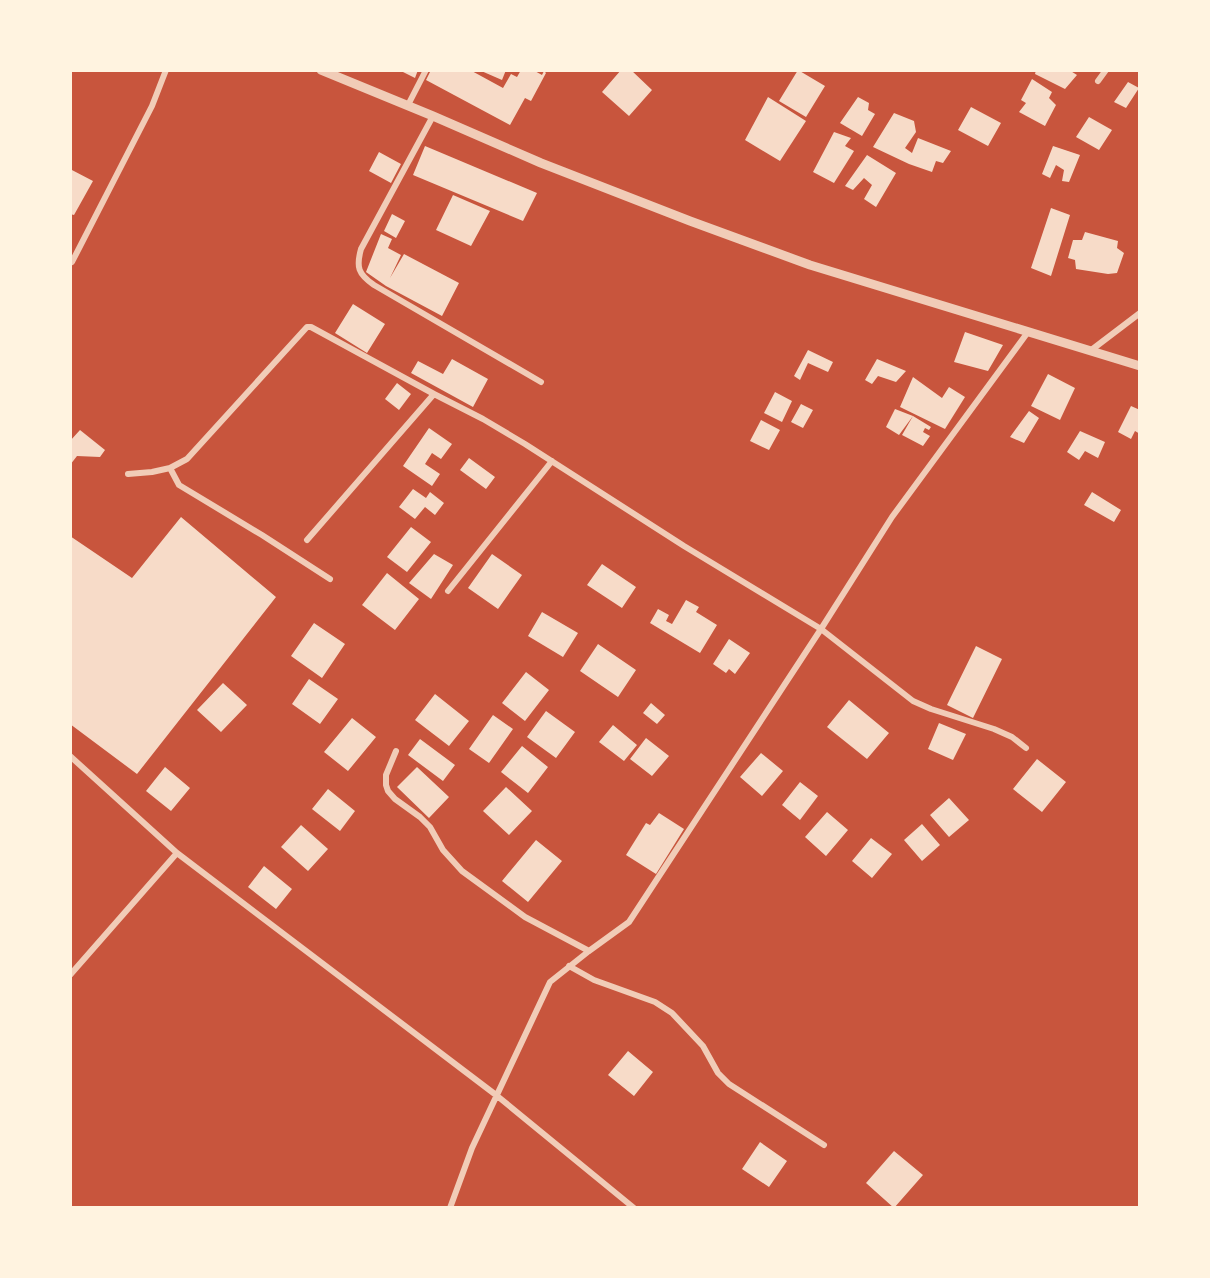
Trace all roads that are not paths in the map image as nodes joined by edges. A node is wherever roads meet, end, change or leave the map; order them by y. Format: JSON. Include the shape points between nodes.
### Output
{"nodes":[{"id":1,"x":166,"y":70,"type":"edge"},
{"id":2,"x":321,"y":70,"type":"edge"},
{"id":3,"x":426,"y":70,"type":"edge"},
{"id":4,"x":1106,"y":70,"type":"edge"},
{"id":5,"x":1098,"y":81,"type":"dead end"},
{"id":6,"x":408,"y":105,"type":"junction"},
{"id":7,"x":433,"y":116,"type":"junction"},
{"id":8,"x":72,"y":262,"type":"dead end"},
{"id":9,"x":1140,"y":313,"type":"edge"},
{"id":10,"x":1028,"y":332,"type":"junction"},
{"id":11,"x":1090,"y":351,"type":"junction"},
{"id":12,"x":1140,"y":366,"type":"edge"},
{"id":13,"x":541,"y":382,"type":"dead end"},
{"id":14,"x":434,"y":394,"type":"junction"},
{"id":15,"x":552,"y":461,"type":"junction"},
{"id":16,"x":170,"y":468,"type":"junction"},
{"id":17,"x":128,"y":474,"type":"dead end"},
{"id":18,"x":307,"y":540,"type":"dead end"},
{"id":19,"x":330,"y":579,"type":"dead end"},
{"id":20,"x":448,"y":591,"type":"dead end"},
{"id":21,"x":821,"y":629,"type":"junction"},
{"id":22,"x":1026,"y":748,"type":"dead end"},
{"id":23,"x":396,"y":751,"type":"dead end"},
{"id":24,"x":70,"y":756,"type":"edge"},
{"id":25,"x":177,"y":853,"type":"junction"},
{"id":26,"x":589,"y":951,"type":"junction"},
{"id":27,"x":569,"y":966,"type":"junction"},
{"id":28,"x":70,"y":975,"type":"edge"},
{"id":29,"x":496,"y":1095,"type":"junction"},
{"id":30,"x":824,"y":1144,"type":"dead end"},
{"id":31,"x":450,"y":1208,"type":"edge"},
{"id":32,"x":634,"y":1208,"type":"edge"}],
"edges":[{"from":1,"to":8,"type":"street","via":[[152,106]]},
{"from":2,"to":6,"type":"street"},
{"from":3,"to":6,"type":"street"},
{"from":4,"to":5,"type":"street"},
{"from":6,"to":7,"type":"street"},
{"from":7,"to":10,"type":"street","via":[[541,163],[810,265]]},
{"from":7,"to":13,"type":"street","via":[[361,249],[359,269],[374,285]]},
{"from":9,"to":11,"type":"street"},
{"from":10,"to":11,"type":"street"},
{"from":10,"to":21,"type":"street","via":[[892,517]]},
{"from":11,"to":12,"type":"street"},
{"from":14,"to":15,"type":"street"},
{"from":14,"to":16,"type":"street","via":[[307,327],[187,459]]},
{"from":14,"to":18,"type":"street"},
{"from":15,"to":20,"type":"street"},
{"from":15,"to":21,"type":"street"},
{"from":16,"to":17,"type":"street"},
{"from":16,"to":19,"type":"street","via":[[179,485]]},
{"from":21,"to":22,"type":"street","via":[[913,700],[994,729]]},
{"from":21,"to":26,"type":"street","via":[[629,922]]},
{"from":23,"to":26,"type":"street","via":[[386,775],[388,791],[430,827],[443,850],[462,871],[525,917]]},
{"from":24,"to":25,"type":"street"},
{"from":25,"to":28,"type":"street"},
{"from":25,"to":29,"type":"street"},
{"from":26,"to":27,"type":"street"},
{"from":27,"to":29,"type":"street","via":[[550,982]]},
{"from":27,"to":30,"type":"street","via":[[672,1013],[703,1046],[729,1084]]},
{"from":29,"to":31,"type":"street"},
{"from":29,"to":32,"type":"street"}]}
